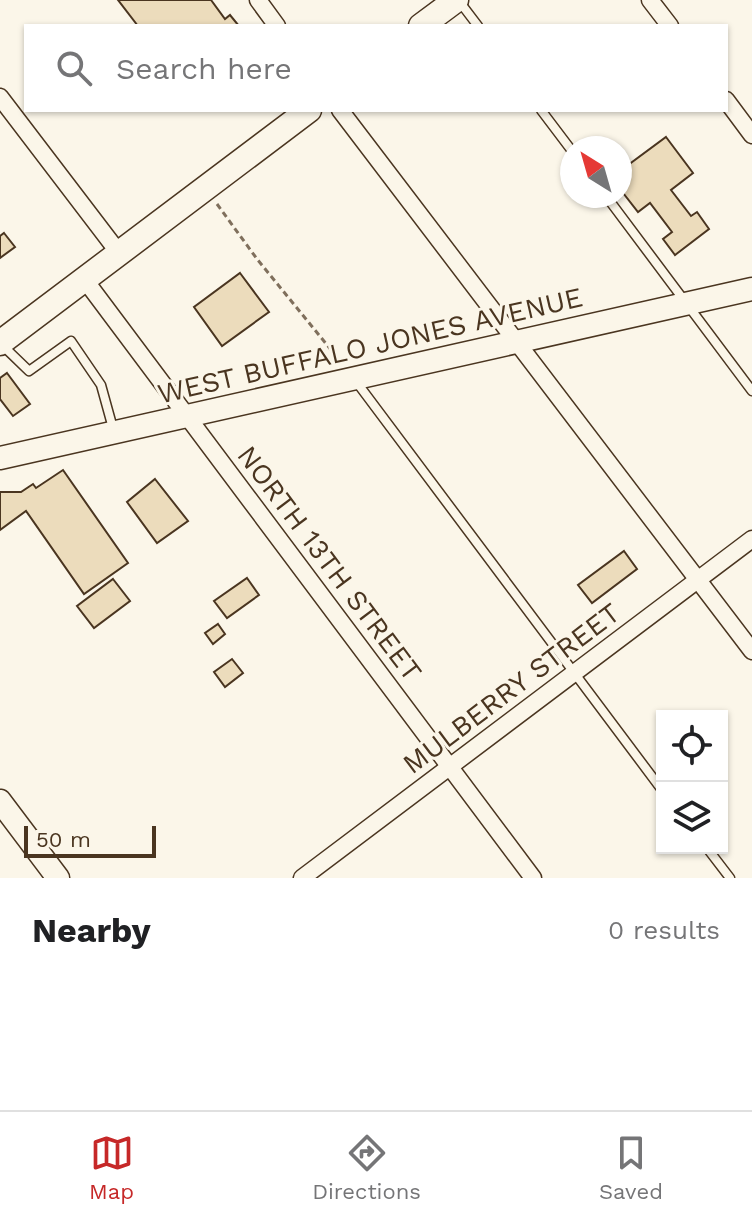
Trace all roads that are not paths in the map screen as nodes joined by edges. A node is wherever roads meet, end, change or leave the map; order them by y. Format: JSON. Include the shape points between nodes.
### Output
{"nodes":[{"id":1,"x":258,"y":0,"type":"edge"},
{"id":2,"x":457,"y":0,"type":"edge"},
{"id":3,"x":650,"y":0,"type":"edge"},
{"id":4,"x":276,"y":24,"type":"edge"},
{"id":5,"x":424,"y":24,"type":"edge"},
{"id":6,"x":476,"y":24,"type":"edge"},
{"id":7,"x":668,"y":24,"type":"edge"},
{"id":8,"x":0,"y":97,"type":"edge"},
{"id":9,"x":728,"y":103,"type":"edge"},
{"id":10,"x":306,"y":112,"type":"edge"},
{"id":11,"x":342,"y":112,"type":"edge"},
{"id":12,"x":543,"y":112,"type":"edge"},
{"id":13,"x":752,"y":135,"type":"edge"},
{"id":14,"x":561,"y":136,"type":"edge"},
{"id":15,"x":615,"y":208,"type":"edge"},
{"id":16,"x":119,"y":253,"type":"junction"},
{"id":17,"x":85,"y":280,"type":"junction"},
{"id":18,"x":752,"y":289,"type":"edge"},
{"id":19,"x":687,"y":304,"type":"junction"},
{"id":20,"x":0,"y":343,"type":"edge"},
{"id":21,"x":517,"y":343,"type":"junction"},
{"id":22,"x":355,"y":379,"type":"junction"},
{"id":23,"x":752,"y":391,"type":"edge"},
{"id":24,"x":188,"y":416,"type":"junction"},
{"id":25,"x":115,"y":433,"type":"junction"},
{"id":26,"x":0,"y":458,"type":"edge"},
{"id":27,"x":752,"y":539,"type":"edge"},
{"id":28,"x":697,"y":579,"type":"junction"},
{"id":29,"x":752,"y":651,"type":"edge"},
{"id":30,"x":573,"y":674,"type":"junction"},
{"id":31,"x":450,"y":767,"type":"junction"},
{"id":32,"x":656,"y":782,"type":"edge"},
{"id":33,"x":0,"y":801,"type":"edge"},
{"id":34,"x":712,"y":854,"type":"edge"},
{"id":35,"x":58,"y":878,"type":"edge"},
{"id":36,"x":302,"y":878,"type":"edge"},
{"id":37,"x":533,"y":878,"type":"edge"},
{"id":38,"x":730,"y":878,"type":"edge"}],
"edges":[{"from":1,"to":4,"type":"street"},
{"from":2,"to":5,"type":"main road"},
{"from":2,"to":6,"type":"lane"},
{"from":3,"to":7,"type":"street"},
{"from":8,"to":16,"type":"street"},
{"from":9,"to":13,"type":"street"},
{"from":10,"to":16,"type":"main road"},
{"from":11,"to":21,"type":"street"},
{"from":12,"to":14,"type":"lane"},
{"from":15,"to":19,"type":"lane"},
{"from":16,"to":17,"type":"main road"},
{"from":17,"to":20,"type":"main road"},
{"from":17,"to":24,"type":"street","name":"NORTH 13TH STREET"},
{"from":18,"to":19,"type":"main road","name":"WEST BUFFALO JONES AVENUE"},
{"from":19,"to":21,"type":"main road","name":"WEST BUFFALO JONES AVENUE"},
{"from":19,"to":23,"type":"lane"},
{"from":20,"to":25,"type":"lane","via":[[29,371],[71,341],[101,385]]},
{"from":21,"to":22,"type":"main road","name":"WEST BUFFALO JONES AVENUE"},
{"from":21,"to":28,"type":"street"},
{"from":22,"to":24,"type":"main road","name":"WEST BUFFALO JONES AVENUE"},
{"from":22,"to":30,"type":"lane"},
{"from":24,"to":25,"type":"main road","name":"WEST BUFFALO JONES AVENUE"},
{"from":24,"to":31,"type":"street","name":"NORTH 13TH STREET"},
{"from":25,"to":26,"type":"main road","name":"WEST BUFFALO JONES AVENUE"},
{"from":27,"to":28,"type":"street","name":"MULBERRY STREET"},
{"from":28,"to":29,"type":"street"},
{"from":28,"to":30,"type":"street","name":"MULBERRY STREET"},
{"from":30,"to":31,"type":"street","name":"MULBERRY STREET"},
{"from":30,"to":32,"type":"lane"},
{"from":31,"to":36,"type":"street","name":"MULBERRY STREET"},
{"from":31,"to":37,"type":"street","name":"NORTH 13TH STREET"},
{"from":33,"to":35,"type":"main road"},
{"from":34,"to":38,"type":"lane"}]}
